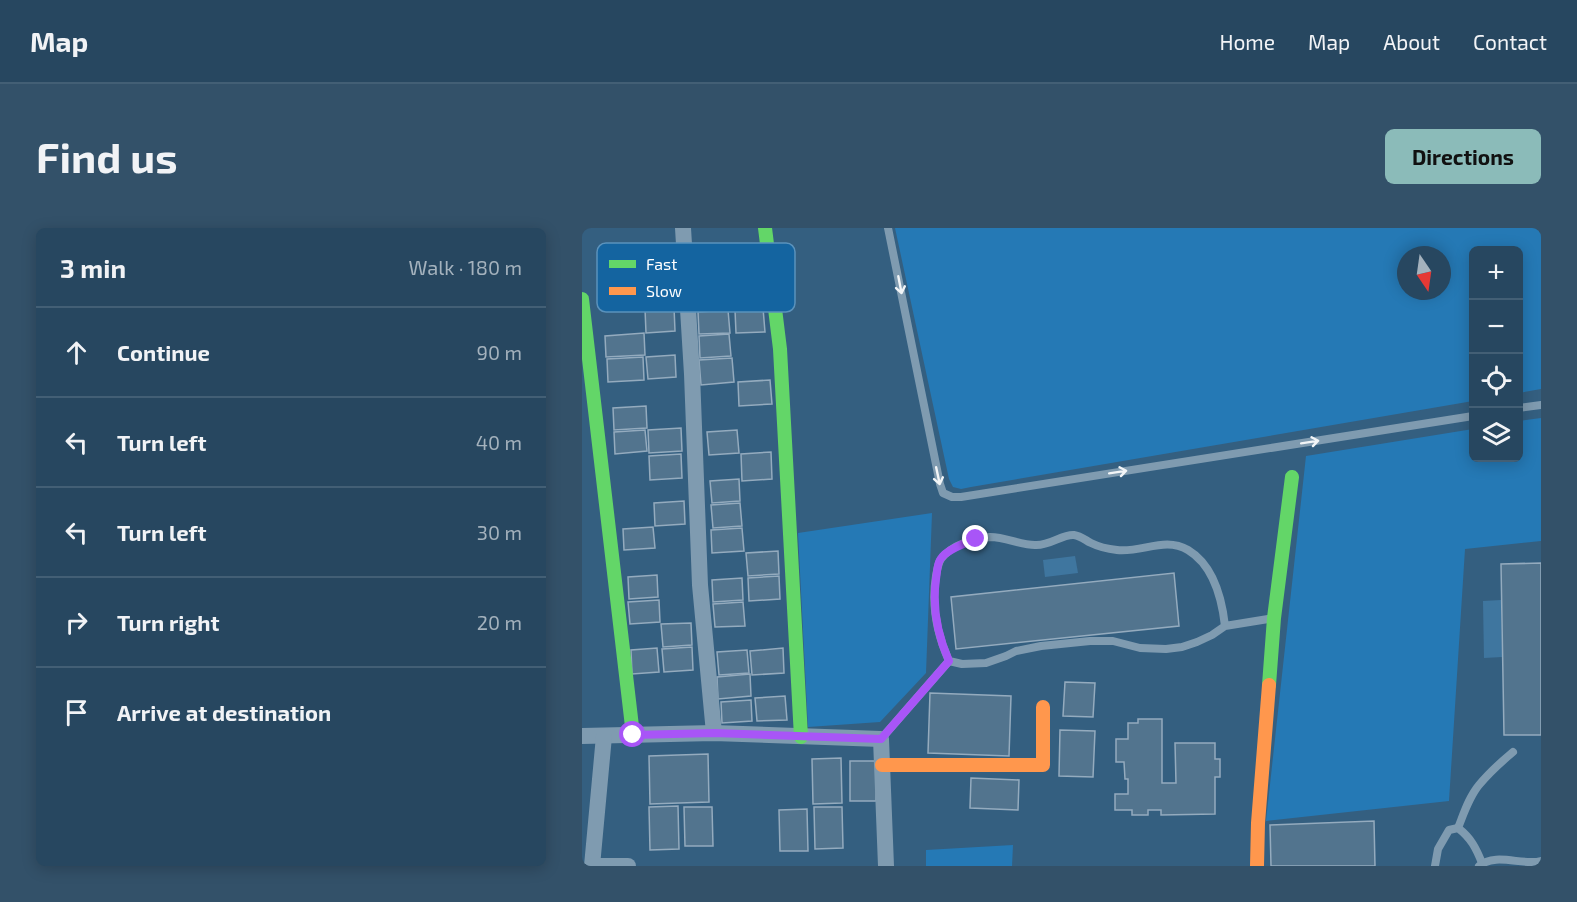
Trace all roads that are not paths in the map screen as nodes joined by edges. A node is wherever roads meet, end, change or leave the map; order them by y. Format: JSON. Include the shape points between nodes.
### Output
{"nodes":[{"id":1,"x":683,"y":228,"type":"edge"},
{"id":2,"x":765,"y":228,"type":"edge"},
{"id":3,"x":888,"y":228,"type":"edge"},
{"id":4,"x":684,"y":243,"type":"edge"},
{"id":5,"x":767,"y":243,"type":"edge"},
{"id":6,"x":582,"y":299,"type":"edge"},
{"id":7,"x":688,"y":312,"type":"edge"},
{"id":8,"x":775,"y":312,"type":"edge"},
{"id":9,"x":1541,"y":405,"type":"edge"},
{"id":10,"x":1523,"y":407,"type":"edge"},
{"id":11,"x":1469,"y":417,"type":"edge"},
{"id":12,"x":1292,"y":477,"type":"dead end"},
{"id":13,"x":1274,"y":618,"type":"junction"},
{"id":14,"x":1225,"y":626,"type":"junction"},
{"id":15,"x":949,"y":661,"type":"junction"},
{"id":16,"x":1043,"y":707,"type":"dead end"},
{"id":17,"x":714,"y":733,"type":"junction"},
{"id":18,"x":633,"y":735,"type":"junction"},
{"id":19,"x":582,"y":736,"type":"edge"},
{"id":20,"x":604,"y":736,"type":"junction"},
{"id":21,"x":801,"y":736,"type":"junction"},
{"id":22,"x":881,"y":739,"type":"junction"},
{"id":23,"x":1513,"y":752,"type":"dead end"},
{"id":24,"x":882,"y":765,"type":"junction"},
{"id":25,"x":1458,"y":828,"type":"junction"},
{"id":26,"x":1541,"y":861,"type":"edge"},
{"id":27,"x":1481,"y":864,"type":"edge"},
{"id":28,"x":592,"y":866,"type":"edge"},
{"id":29,"x":628,"y":866,"type":"edge"},
{"id":30,"x":886,"y":866,"type":"edge"},
{"id":31,"x":1257,"y":866,"type":"edge"},
{"id":32,"x":1435,"y":866,"type":"edge"}],
"edges":[{"from":1,"to":4,"type":"street"},
{"from":2,"to":5,"type":"street"},
{"from":3,"to":11,"type":"lane","one_way":true,"via":[[940,483],[943,493],[952,497]]},
{"from":6,"to":18,"type":"street"},
{"from":7,"to":17,"type":"street","via":[[700,585]]},
{"from":8,"to":21,"type":"street"},
{"from":9,"to":10,"type":"lane"},
{"from":12,"to":13,"type":"street"},
{"from":13,"to":14,"type":"lane"},
{"from":13,"to":31,"type":"street"},
{"from":14,"to":15,"type":"lane","via":[[1197,642],[1166,649],[1090,641],[1016,651],[986,663]]},
{"from":14,"to":15,"type":"lane","via":[[1221,598],[1208,571],[1191,551],[1181,546],[1163,543],[1119,551],[1077,535],[1039,546],[989,537],[962,544],[940,559],[934,606]]},
{"from":15,"to":22,"type":"lane"},
{"from":16,"to":24,"type":"street","via":[[1042,765]]},
{"from":17,"to":18,"type":"street"},
{"from":17,"to":21,"type":"street"},
{"from":18,"to":20,"type":"street"},
{"from":19,"to":20,"type":"street"},
{"from":20,"to":28,"type":"street"},
{"from":21,"to":22,"type":"street"},
{"from":22,"to":24,"type":"street"},
{"from":23,"to":25,"type":"lane","via":[[1478,786]]},
{"from":24,"to":30,"type":"street"},
{"from":25,"to":27,"type":"lane","via":[[1476,847]]},
{"from":25,"to":32,"type":"lane","via":[[1449,831],[1443,840]]},
{"from":26,"to":27,"type":"lane","via":[[1496,860]]},
{"from":28,"to":29,"type":"street"}]}
